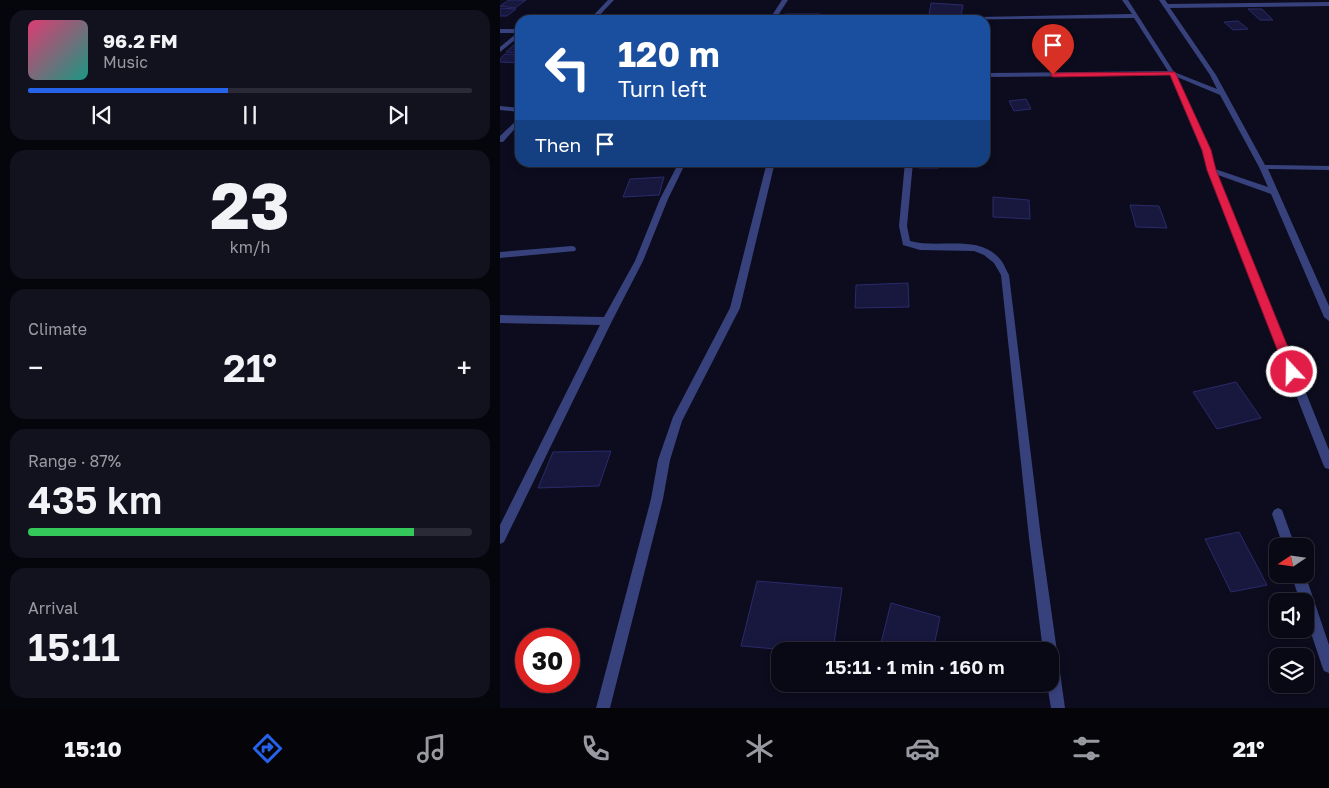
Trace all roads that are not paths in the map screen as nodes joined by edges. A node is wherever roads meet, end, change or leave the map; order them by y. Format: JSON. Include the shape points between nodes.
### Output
{"nodes":[{"id":1,"x":611,"y":0,"type":"edge"},
{"id":2,"x":785,"y":0,"type":"edge"},
{"id":3,"x":1125,"y":0,"type":"edge"},
{"id":4,"x":1321,"y":0,"type":"edge"},
{"id":5,"x":1164,"y":3,"type":"edge"},
{"id":6,"x":1328,"y":4,"type":"edge"},
{"id":7,"x":597,"y":15,"type":"edge"},
{"id":8,"x":775,"y":15,"type":"edge"},
{"id":9,"x":1135,"y":16,"type":"junction"},
{"id":10,"x":990,"y":19,"type":"edge"},
{"id":11,"x":500,"y":31,"type":"edge"},
{"id":12,"x":515,"y":32,"type":"edge"},
{"id":13,"x":515,"y":36,"type":"edge"},
{"id":14,"x":500,"y":50,"type":"edge"},
{"id":15,"x":1172,"y":73,"type":"junction"},
{"id":16,"x":990,"y":75,"type":"edge"},
{"id":17,"x":1222,"y":92,"type":"junction"},
{"id":18,"x":500,"y":108,"type":"edge"},
{"id":19,"x":515,"y":110,"type":"edge"},
{"id":20,"x":515,"y":124,"type":"edge"},
{"id":21,"x":500,"y":140,"type":"edge"},
{"id":22,"x":680,"y":167,"type":"edge"},
{"id":23,"x":770,"y":167,"type":"edge"},
{"id":24,"x":909,"y":167,"type":"edge"},
{"id":25,"x":1263,"y":167,"type":"junction"},
{"id":26,"x":1329,"y":168,"type":"edge"},
{"id":27,"x":1212,"y":170,"type":"junction"},
{"id":28,"x":1274,"y":192,"type":"junction"},
{"id":29,"x":572,"y":249,"type":"dead end"},
{"id":30,"x":500,"y":255,"type":"edge"},
{"id":31,"x":1329,"y":317,"type":"edge"},
{"id":32,"x":500,"y":318,"type":"edge"},
{"id":33,"x":607,"y":321,"type":"junction"},
{"id":34,"x":1329,"y":464,"type":"edge"},
{"id":35,"x":1278,"y":514,"type":"dead end"},
{"id":36,"x":500,"y":538,"type":"edge"},
{"id":37,"x":1286,"y":538,"type":"edge"},
{"id":38,"x":1301,"y":583,"type":"edge"},
{"id":39,"x":1329,"y":666,"type":"edge"},
{"id":40,"x":603,"y":708,"type":"edge"},
{"id":41,"x":1058,"y":708,"type":"edge"}],
"edges":[{"from":1,"to":7,"type":"street"},
{"from":2,"to":8,"type":"street"},
{"from":3,"to":9,"type":"street"},
{"from":4,"to":6,"type":"street"},
{"from":5,"to":6,"type":"street"},
{"from":5,"to":17,"type":"street"},
{"from":9,"to":10,"type":"street"},
{"from":9,"to":15,"type":"street"},
{"from":11,"to":12,"type":"street"},
{"from":13,"to":14,"type":"street"},
{"from":15,"to":16,"type":"street"},
{"from":15,"to":17,"type":"street"},
{"from":15,"to":27,"type":"street"},
{"from":17,"to":25,"type":"street"},
{"from":18,"to":19,"type":"street"},
{"from":20,"to":21,"type":"street"},
{"from":22,"to":33,"type":"street"},
{"from":23,"to":40,"type":"street","via":[[734,308],[677,420],[664,460],[657,499]]},
{"from":24,"to":41,"type":"street","via":[[903,226],[906,243],[921,248],[983,250],[995,256],[1005,275]]},
{"from":25,"to":26,"type":"street"},
{"from":25,"to":28,"type":"street"},
{"from":27,"to":28,"type":"street"},
{"from":27,"to":34,"type":"street"},
{"from":28,"to":31,"type":"street"},
{"from":29,"to":30,"type":"street"},
{"from":32,"to":33,"type":"street"},
{"from":33,"to":36,"type":"street"},
{"from":35,"to":37,"type":"street"},
{"from":38,"to":39,"type":"street"}]}
